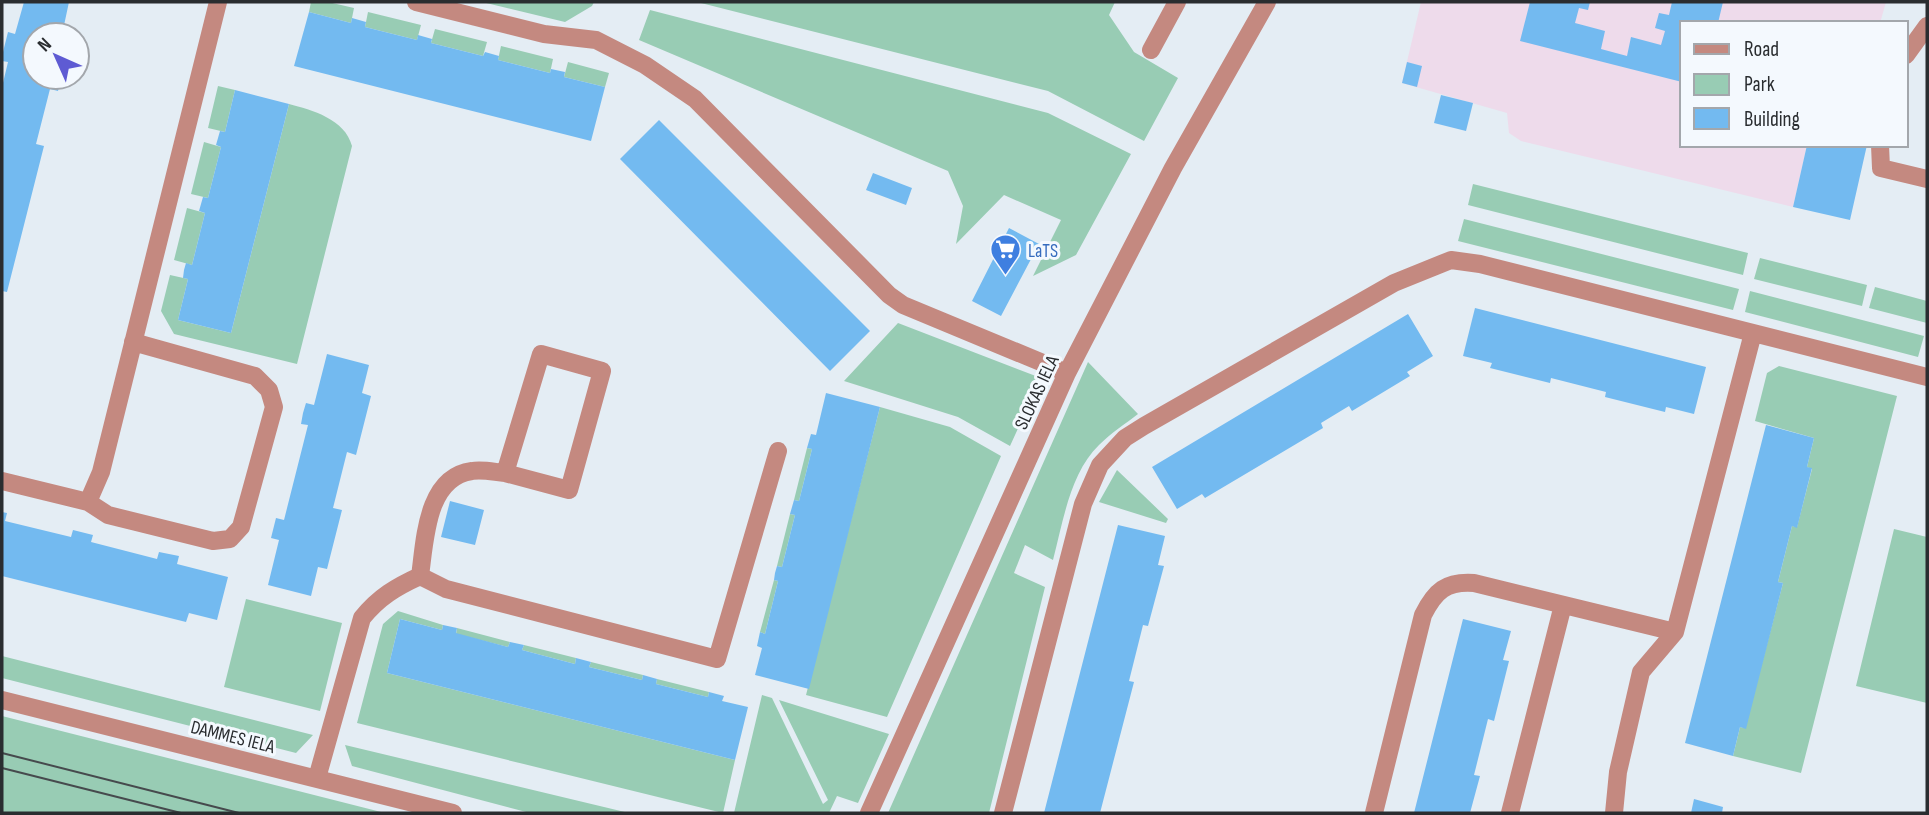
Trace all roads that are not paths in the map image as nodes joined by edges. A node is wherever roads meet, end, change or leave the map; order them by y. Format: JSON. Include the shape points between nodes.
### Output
{"nodes":[{"id":1,"x":218,"y":2,"type":"edge"},
{"id":2,"x":416,"y":2,"type":"edge"},
{"id":3,"x":1177,"y":2,"type":"edge"},
{"id":4,"x":1267,"y":2,"type":"edge"},
{"id":5,"x":1927,"y":26,"type":"edge"},
{"id":6,"x":1151,"y":50,"type":"dead end"},
{"id":7,"x":1908,"y":52,"type":"edge"},
{"id":8,"x":1880,"y":147,"type":"edge"},
{"id":9,"x":1927,"y":179,"type":"edge"},
{"id":10,"x":1753,"y":334,"type":"junction"},
{"id":11,"x":133,"y":342,"type":"junction"},
{"id":12,"x":1067,"y":373,"type":"junction"},
{"id":13,"x":1927,"y":377,"type":"edge"},
{"id":14,"x":778,"y":450,"type":"dead end"},
{"id":15,"x":505,"y":473,"type":"junction"},
{"id":16,"x":2,"y":481,"type":"edge"},
{"id":17,"x":88,"y":502,"type":"junction"},
{"id":18,"x":420,"y":576,"type":"junction"},
{"id":19,"x":1563,"y":605,"type":"junction"},
{"id":20,"x":1675,"y":632,"type":"junction"},
{"id":21,"x":2,"y":700,"type":"edge"},
{"id":22,"x":317,"y":778,"type":"junction"},
{"id":23,"x":453,"y":813,"type":"edge"},
{"id":24,"x":870,"y":813,"type":"edge"},
{"id":25,"x":1003,"y":813,"type":"edge"},
{"id":26,"x":1374,"y":813,"type":"edge"},
{"id":27,"x":1510,"y":813,"type":"edge"},
{"id":28,"x":1614,"y":813,"type":"edge"}],
"edges":[{"from":1,"to":11,"type":"street"},
{"from":2,"to":12,"type":"street","via":[[544,34],[596,40],[645,65],[695,99],[889,296],[903,306]]},
{"from":3,"to":6,"type":"street"},
{"from":4,"to":12,"type":"street","name":"SLOKAS IELA","via":[[1173,167]]},
{"from":5,"to":7,"type":"street"},
{"from":8,"to":9,"type":"street","via":[[1881,168]]},
{"from":10,"to":13,"type":"street"},
{"from":10,"to":20,"type":"street"},
{"from":10,"to":25,"type":"street","via":[[1451,260],[1394,283],[1125,438],[1100,465],[1083,504]]},
{"from":11,"to":17,"type":"street","via":[[101,471]]},
{"from":11,"to":17,"type":"street","via":[[255,376],[269,390],[274,407],[242,527],[230,539],[213,541],[108,515]]},
{"from":12,"to":24,"type":"street","name":"SLOKAS IELA"},
{"from":14,"to":18,"type":"street","via":[[717,659],[446,589]]},
{"from":15,"to":15,"type":"street","via":[[541,354],[602,371],[569,490]]},
{"from":15,"to":18,"type":"street","via":[[473,470],[444,486],[434,501]]},
{"from":16,"to":17,"type":"street"},
{"from":18,"to":22,"type":"street","via":[[374,602],[362,618]]},
{"from":19,"to":20,"type":"street"},
{"from":19,"to":26,"type":"street","via":[[1474,583],[1450,583],[1440,589],[1423,615]]},
{"from":19,"to":27,"type":"street"},
{"from":20,"to":28,"type":"street","via":[[1642,672],[1618,772]]},
{"from":21,"to":22,"type":"street","name":"DAMMES IELA"},
{"from":22,"to":23,"type":"street","name":"DAMMES IELA"}]}
